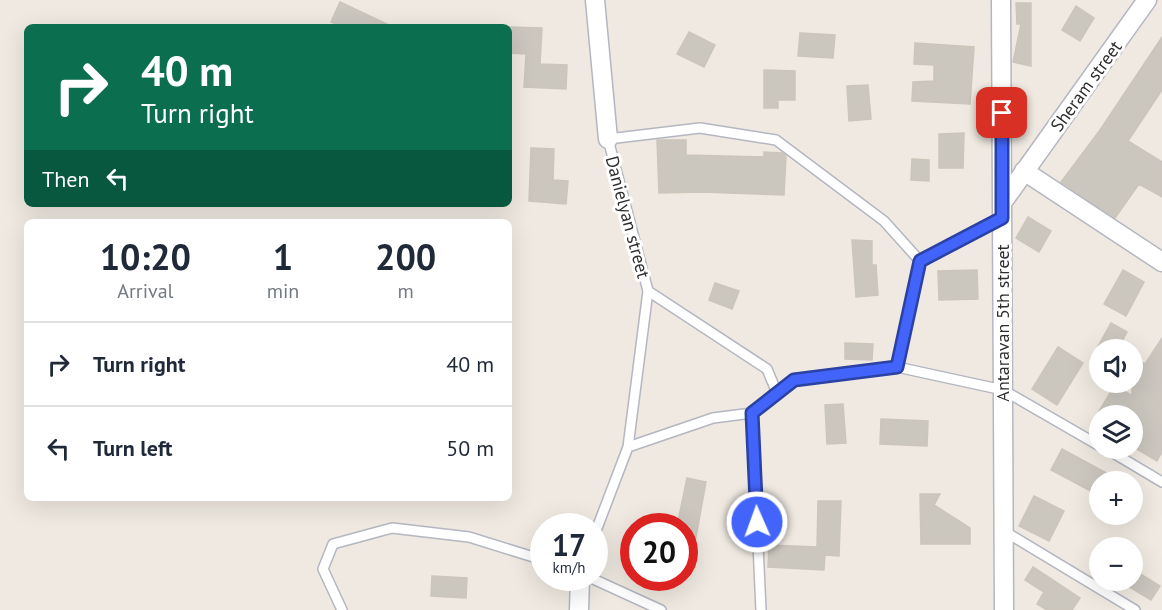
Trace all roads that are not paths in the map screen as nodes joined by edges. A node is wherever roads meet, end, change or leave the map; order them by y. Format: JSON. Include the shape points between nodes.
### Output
{"nodes":[{"id":1,"x":595,"y":0,"type":"edge"},
{"id":2,"x":1001,"y":0,"type":"edge"},
{"id":3,"x":1148,"y":0,"type":"edge"},
{"id":4,"x":608,"y":139,"type":"junction"},
{"id":5,"x":1024,"y":171,"type":"junction"},
{"id":6,"x":1002,"y":210,"type":"junction"},
{"id":7,"x":920,"y":261,"type":"junction"},
{"id":8,"x":1162,"y":262,"type":"edge"},
{"id":9,"x":648,"y":291,"type":"junction"},
{"id":10,"x":897,"y":367,"type":"junction"},
{"id":11,"x":1003,"y":390,"type":"junction"},
{"id":12,"x":777,"y":393,"type":"junction"},
{"id":13,"x":752,"y":413,"type":"junction"},
{"id":14,"x":1089,"y":440,"type":"edge"},
{"id":15,"x":628,"y":447,"type":"junction"},
{"id":16,"x":1123,"y":459,"type":"edge"},
{"id":17,"x":1162,"y":482,"type":"edge"},
{"id":18,"x":603,"y":513,"type":"edge"},
{"id":19,"x":1003,"y":531,"type":"junction"},
{"id":20,"x":530,"y":556,"type":"edge"},
{"id":21,"x":608,"y":586,"type":"edge"},
{"id":22,"x":580,"y":591,"type":"edge"},
{"id":23,"x":342,"y":610,"type":"edge"},
{"id":24,"x":579,"y":610,"type":"edge"},
{"id":25,"x":661,"y":610,"type":"edge"},
{"id":26,"x":761,"y":610,"type":"edge"},
{"id":27,"x":1004,"y":610,"type":"edge"},
{"id":28,"x":1135,"y":610,"type":"edge"}],
"edges":[{"from":1,"to":4,"type":"street","name":"Danielyan street"},
{"from":2,"to":6,"type":"street","name":"Antaravan 5th street"},
{"from":3,"to":5,"type":"street","name":"Sheram street"},
{"from":4,"to":7,"type":"lane","via":[[700,128],[776,140],[884,221]]},
{"from":4,"to":9,"type":"lane","name":"Danielyan street"},
{"from":5,"to":6,"type":"street","name":"Sheram street"},
{"from":5,"to":8,"type":"street"},
{"from":6,"to":7,"type":"lane"},
{"from":6,"to":11,"type":"street","name":"Antaravan 5th street"},
{"from":7,"to":10,"type":"lane"},
{"from":9,"to":12,"type":"lane","via":[[767,369]]},
{"from":9,"to":15,"type":"lane","name":"Danielyan street"},
{"from":10,"to":11,"type":"lane"},
{"from":10,"to":12,"type":"lane","via":[[794,380]]},
{"from":11,"to":14,"type":"lane"},
{"from":11,"to":19,"type":"street","name":"Antaravan 5th street"},
{"from":12,"to":13,"type":"lane"},
{"from":13,"to":15,"type":"lane","via":[[713,418]]},
{"from":13,"to":26,"type":"lane"},
{"from":15,"to":18,"type":"lane","name":"Danielyan street"},
{"from":16,"to":17,"type":"lane"},
{"from":19,"to":27,"type":"street","name":"Antaravan 5th street"},
{"from":19,"to":28,"type":"lane"},
{"from":20,"to":23,"type":"lane","via":[[469,537],[392,528],[333,544],[323,569]]},
{"from":21,"to":25,"type":"lane"},
{"from":22,"to":24,"type":"street"}]}
